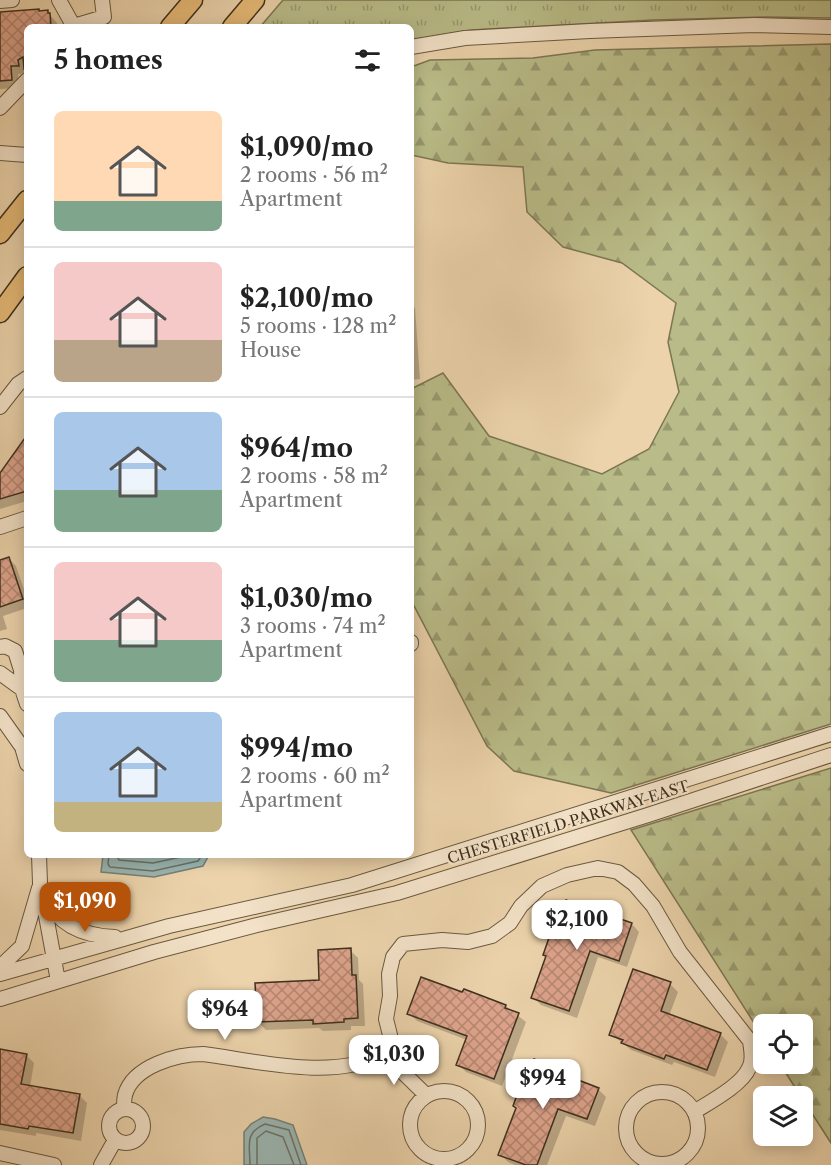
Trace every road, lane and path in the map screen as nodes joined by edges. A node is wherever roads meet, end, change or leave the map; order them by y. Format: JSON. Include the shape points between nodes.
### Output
{"nodes":[{"id":1,"x":12,"y":0,"type":"edge"},
{"id":2,"x":59,"y":0,"type":"edge"},
{"id":3,"x":102,"y":0,"type":"edge"},
{"id":4,"x":193,"y":0,"type":"edge"},
{"id":5,"x":255,"y":0,"type":"edge"},
{"id":6,"x":0,"y":1,"type":"edge"},
{"id":7,"x":73,"y":24,"type":"edge"},
{"id":8,"x":81,"y":24,"type":"edge"},
{"id":9,"x":173,"y":24,"type":"edge"},
{"id":10,"x":235,"y":24,"type":"edge"},
{"id":11,"x":831,"y":27,"type":"edge"},
{"id":12,"x":414,"y":46,"type":"edge"},
{"id":13,"x":24,"y":83,"type":"edge"},
{"id":14,"x":0,"y":108,"type":"edge"},
{"id":15,"x":0,"y":153,"type":"edge"},
{"id":16,"x":24,"y":155,"type":"edge"},
{"id":17,"x":24,"y":204,"type":"edge"},
{"id":18,"x":0,"y":234,"type":"edge"},
{"id":19,"x":24,"y":280,"type":"edge"},
{"id":20,"x":0,"y":313,"type":"edge"},
{"id":21,"x":24,"y":380,"type":"edge"},
{"id":22,"x":0,"y":407,"type":"edge"},
{"id":23,"x":24,"y":519,"type":"edge"},
{"id":24,"x":0,"y":527,"type":"edge"},
{"id":25,"x":0,"y":647,"type":"edge"},
{"id":26,"x":0,"y":673,"type":"edge"},
{"id":27,"x":22,"y":689,"type":"junction"},
{"id":28,"x":24,"y":695,"type":"edge"},
{"id":29,"x":0,"y":716,"type":"edge"},
{"id":30,"x":831,"y":734,"type":"edge"},
{"id":31,"x":24,"y":745,"type":"edge"},
{"id":32,"x":831,"y":755,"type":"edge"},
{"id":33,"x":39,"y":858,"type":"edge"},
{"id":34,"x":40,"y":883,"type":"junction"},
{"id":35,"x":126,"y":938,"type":"junction"},
{"id":36,"x":53,"y":958,"type":"junction"},
{"id":37,"x":0,"y":967,"type":"edge"},
{"id":38,"x":0,"y":974,"type":"edge"},
{"id":39,"x":58,"y":981,"type":"junction"},
{"id":40,"x":0,"y":999,"type":"edge"},
{"id":41,"x":384,"y":1054,"type":"junction"},
{"id":42,"x":426,"y":1095,"type":"junction"},
{"id":43,"x":124,"y":1109,"type":"junction"},
{"id":44,"x":694,"y":1112,"type":"junction"},
{"id":45,"x":115,"y":1140,"type":"junction"},
{"id":46,"x":0,"y":1153,"type":"edge"},
{"id":47,"x":54,"y":1165,"type":"edge"},
{"id":48,"x":101,"y":1165,"type":"edge"}],
"edges":[{"from":1,"to":6,"type":"street"},
{"from":2,"to":7,"type":"street"},
{"from":3,"to":8,"type":"street","via":[[104,17]]},
{"from":4,"to":9,"type":"main road"},
{"from":5,"to":10,"type":"main road"},
{"from":11,"to":12,"type":"street","via":[[754,25],[578,32],[465,38]]},
{"from":13,"to":14,"type":"street"},
{"from":15,"to":16,"type":"street"},
{"from":17,"to":18,"type":"main road"},
{"from":19,"to":20,"type":"main road"},
{"from":21,"to":22,"type":"street"},
{"from":23,"to":24,"type":"street"},
{"from":25,"to":27,"type":"street","via":[[15,651]]},
{"from":26,"to":27,"type":"street"},
{"from":27,"to":28,"type":"street"},
{"from":29,"to":31,"type":"street"},
{"from":30,"to":35,"type":"street","name":"CHESTERFIELD PARKWAY EAST","via":[[352,885]]},
{"from":32,"to":39,"type":"street","name":"CHESTERFIELD PARKWAY EAST","via":[[397,893],[257,925]]},
{"from":33,"to":34,"type":"street"},
{"from":34,"to":35,"type":"street","via":[[57,916],[71,927],[98,937]]},
{"from":34,"to":36,"type":"street"},
{"from":34,"to":37,"type":"street","via":[[22,946]]},
{"from":35,"to":36,"type":"street","name":"CHESTERFIELD PARKWAY EAST"},
{"from":36,"to":38,"type":"street","name":"CHESTERFIELD PARKWAY EAST"},
{"from":36,"to":39,"type":"street"},
{"from":39,"to":40,"type":"street","name":"CHESTERFIELD PARKWAY EAST"},
{"from":41,"to":42,"type":"street"},
{"from":41,"to":43,"type":"street","via":[[363,1062],[305,1068],[186,1054],[166,1059],[133,1081],[125,1095]]},
{"from":41,"to":44,"type":"street","via":[[390,1035],[386,1019],[389,974],[393,957],[403,944],[468,942],[492,936],[510,923],[542,886],[598,868],[618,872],[634,884],[653,906],[680,952],[750,1041],[750,1068],[739,1081]]},
{"from":42,"to":42,"type":"street","via":[[414,1108],[409,1125],[418,1148],[438,1159],[450,1159],[465,1152],[477,1136],[474,1107],[466,1098],[446,1090]]},
{"from":43,"to":45,"type":"street","via":[[110,1119],[109,1130]]},
{"from":43,"to":45,"type":"street","via":[[139,1116],[142,1132],[130,1143]]},
{"from":44,"to":44,"type":"street","via":[[675,1095],[663,1092],[644,1097],[628,1117],[630,1144],[637,1154],[655,1163],[679,1160],[687,1154],[698,1133]]},
{"from":45,"to":48,"type":"street"},
{"from":46,"to":47,"type":"street"}]}
